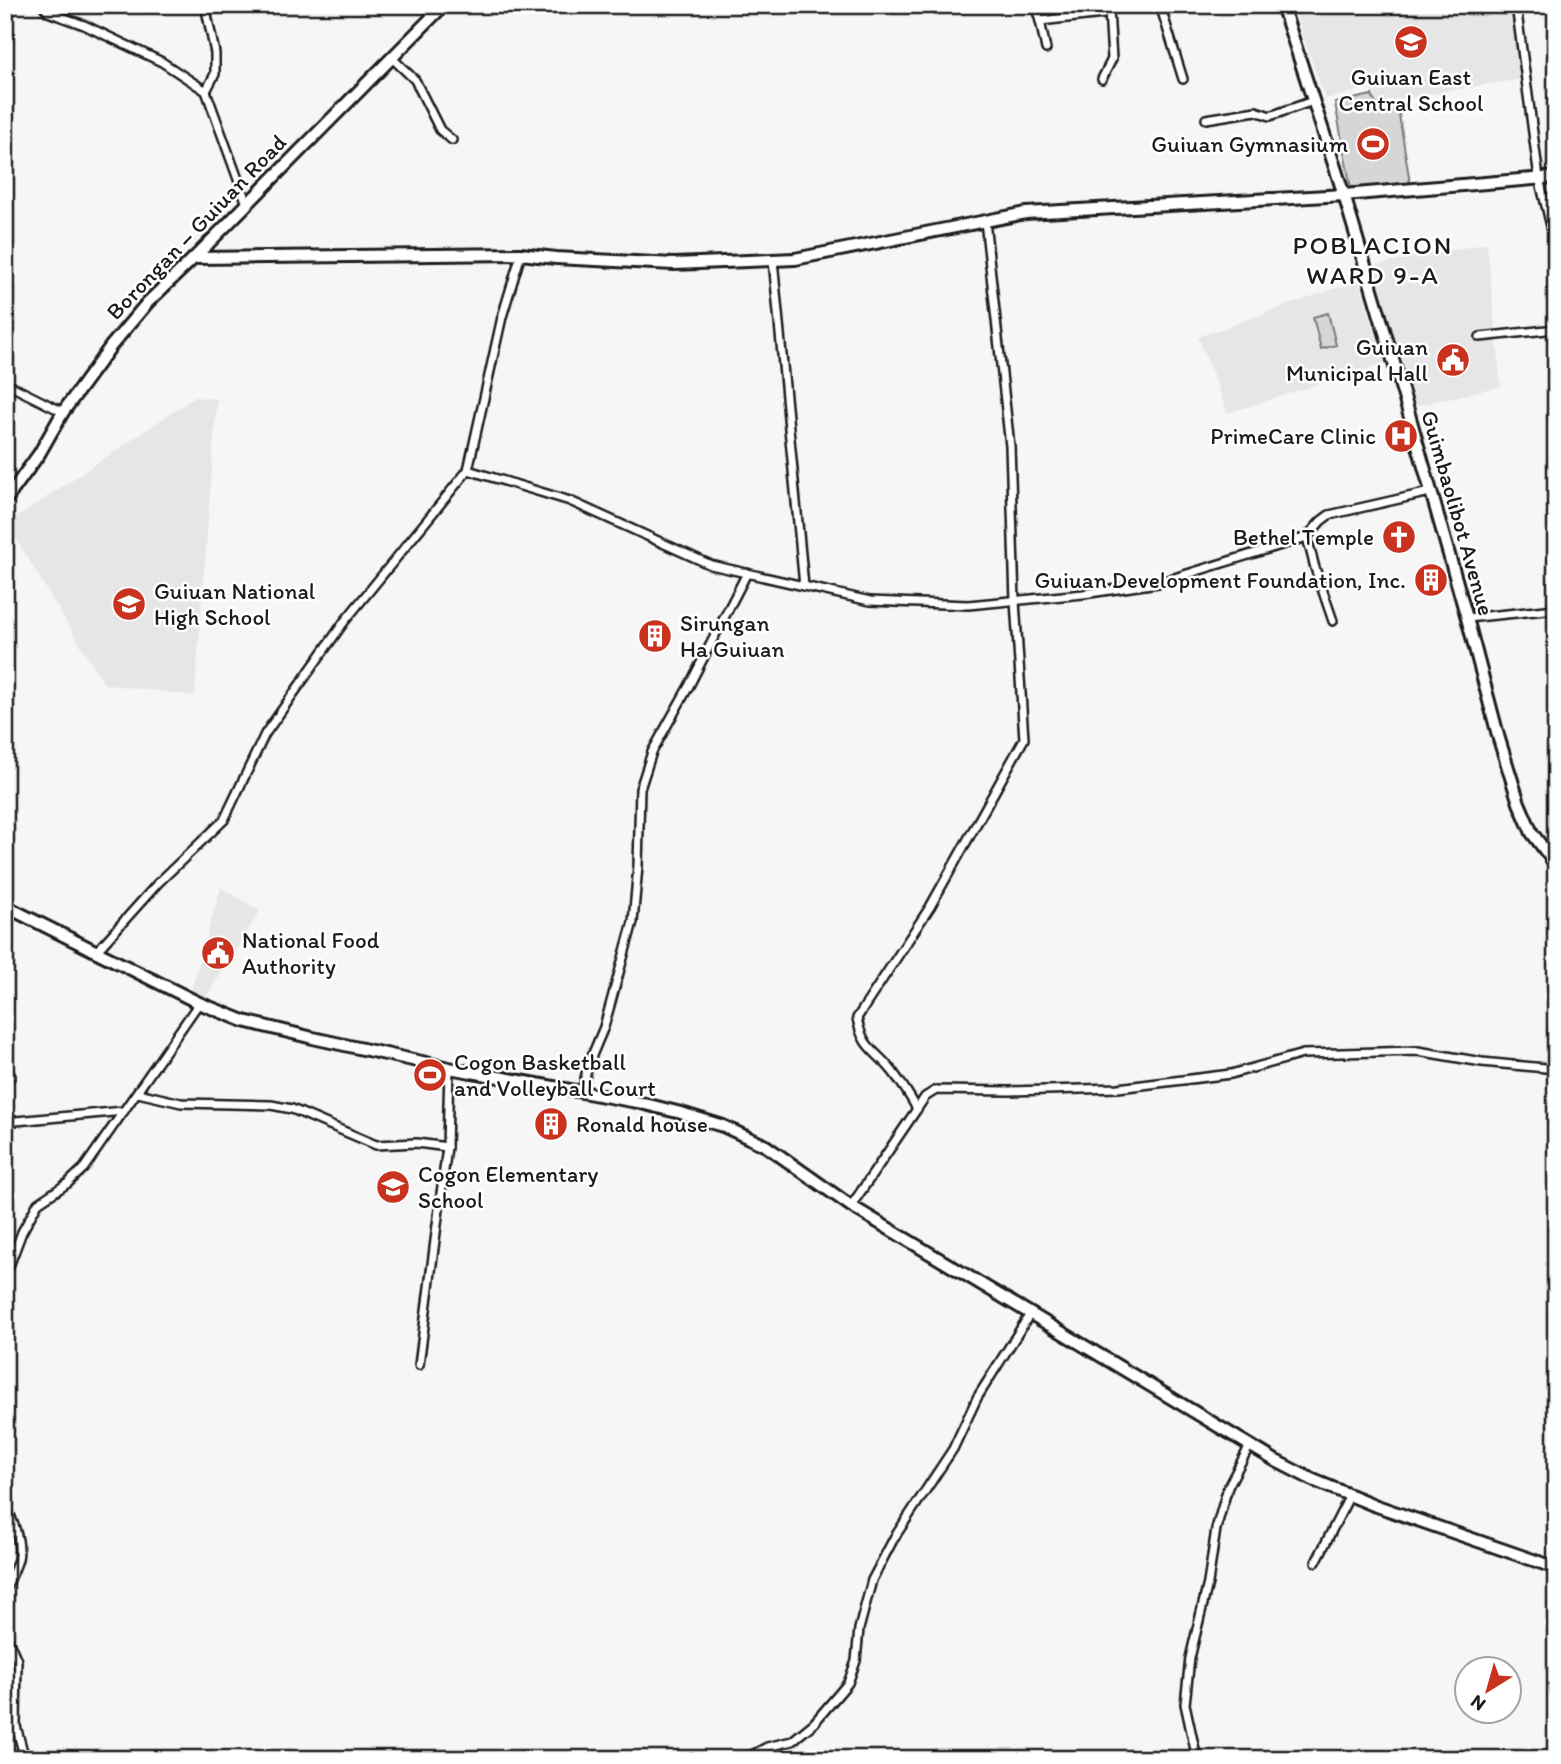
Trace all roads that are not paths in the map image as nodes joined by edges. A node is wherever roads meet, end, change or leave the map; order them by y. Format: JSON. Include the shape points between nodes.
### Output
{"nodes":[{"id":1,"x":43,"y":5,"type":"edge"},
{"id":2,"x":205,"y":5,"type":"edge"},
{"id":3,"x":444,"y":5,"type":"edge"},
{"id":4,"x":1035,"y":5,"type":"edge"},
{"id":5,"x":1173,"y":5,"type":"edge"},
{"id":6,"x":1282,"y":5,"type":"edge"},
{"id":7,"x":1516,"y":5,"type":"edge"},
{"id":8,"x":1161,"y":6,"type":"edge"},
{"id":9,"x":1110,"y":8,"type":"edge"},
{"id":10,"x":1041,"y":21,"type":"junction"},
{"id":11,"x":1046,"y":49,"type":"dead end"},
{"id":12,"x":392,"y":58,"type":"junction"},
{"id":13,"x":1102,"y":79,"type":"dead end"},
{"id":14,"x":1183,"y":79,"type":"dead end"},
{"id":15,"x":206,"y":91,"type":"junction"},
{"id":16,"x":1313,"y":101,"type":"junction"},
{"id":17,"x":1206,"y":119,"type":"dead end"},
{"id":18,"x":452,"y":140,"type":"dead end"},
{"id":19,"x":1556,"y":177,"type":"edge"},
{"id":20,"x":1539,"y":178,"type":"junction"},
{"id":21,"x":1344,"y":195,"type":"junction"},
{"id":22,"x":247,"y":204,"type":"junction"},
{"id":23,"x":985,"y":221,"type":"junction"},
{"id":24,"x":1556,"y":246,"type":"edge"},
{"id":25,"x":521,"y":254,"type":"junction"},
{"id":26,"x":194,"y":258,"type":"junction"},
{"id":27,"x":773,"y":260,"type":"junction"},
{"id":28,"x":1556,"y":329,"type":"edge"},
{"id":29,"x":1480,"y":337,"type":"dead end"},
{"id":30,"x":5,"y":383,"type":"edge"},
{"id":31,"x":63,"y":412,"type":"junction"},
{"id":32,"x":467,"y":470,"type":"junction"},
{"id":33,"x":1430,"y":492,"type":"junction"},
{"id":34,"x":5,"y":501,"type":"edge"},
{"id":35,"x":1307,"y":537,"type":"junction"},
{"id":36,"x":747,"y":573,"type":"junction"},
{"id":37,"x":804,"y":586,"type":"junction"},
{"id":38,"x":1015,"y":601,"type":"junction"},
{"id":39,"x":1556,"y":609,"type":"edge"},
{"id":40,"x":1466,"y":618,"type":"junction"},
{"id":41,"x":1333,"y":621,"type":"dead end"},
{"id":42,"x":1556,"y":864,"type":"edge"},
{"id":43,"x":5,"y":906,"type":"edge"},
{"id":44,"x":96,"y":952,"type":"junction"},
{"id":45,"x":199,"y":1003,"type":"junction"},
{"id":46,"x":449,"y":1068,"type":"junction"},
{"id":47,"x":1556,"y":1069,"type":"edge"},
{"id":48,"x":582,"y":1092,"type":"junction"},
{"id":49,"x":138,"y":1093,"type":"junction"},
{"id":50,"x":909,"y":1095,"type":"junction"},
{"id":51,"x":925,"y":1097,"type":"junction"},
{"id":52,"x":918,"y":1109,"type":"junction"},
{"id":53,"x":124,"y":1111,"type":"junction"},
{"id":54,"x":5,"y":1122,"type":"edge"},
{"id":55,"x":447,"y":1147,"type":"junction"},
{"id":56,"x":851,"y":1206,"type":"junction"},
{"id":57,"x":5,"y":1276,"type":"edge"},
{"id":58,"x":1030,"y":1314,"type":"junction"},
{"id":59,"x":419,"y":1365,"type":"dead end"},
{"id":60,"x":1250,"y":1445,"type":"junction"},
{"id":61,"x":1350,"y":1495,"type":"junction"},
{"id":62,"x":5,"y":1503,"type":"edge"},
{"id":63,"x":1316,"y":1562,"type":"dead end"},
{"id":64,"x":1556,"y":1568,"type":"edge"},
{"id":65,"x":5,"y":1591,"type":"edge"},
{"id":66,"x":5,"y":1633,"type":"edge"},
{"id":67,"x":25,"y":1759,"type":"edge"},
{"id":68,"x":744,"y":1759,"type":"edge"},
{"id":69,"x":1197,"y":1759,"type":"edge"}],
"edges":[{"from":1,"to":15,"type":"street","via":[[48,12],[162,62]]},
{"from":2,"to":15,"type":"street","via":[[215,53],[215,74]]},
{"from":3,"to":12,"type":"street","name":"Borongan – Guiuan Road"},
{"from":4,"to":10,"type":"street"},
{"from":5,"to":8,"type":"street"},
{"from":6,"to":16,"type":"street","name":"Guimbaolibot Avenue"},
{"from":7,"to":20,"type":"street"},
{"from":8,"to":14,"type":"street"},
{"from":9,"to":10,"type":"street","via":[[1104,14]]},
{"from":9,"to":13,"type":"street","via":[[1112,59]]},
{"from":10,"to":11,"type":"street"},
{"from":12,"to":18,"type":"street","via":[[415,80],[440,130]]},
{"from":12,"to":22,"type":"street","name":"Borongan – Guiuan Road"},
{"from":15,"to":22,"type":"street"},
{"from":16,"to":17,"type":"street","via":[[1270,116],[1258,111]]},
{"from":16,"to":21,"type":"street","name":"Guimbaolibot Avenue"},
{"from":19,"to":20,"type":"street"},
{"from":20,"to":21,"type":"street"},
{"from":20,"to":24,"type":"street"},
{"from":21,"to":23,"type":"street","via":[[1026,213]]},
{"from":21,"to":33,"type":"street","name":"Guimbaolibot Avenue"},
{"from":22,"to":26,"type":"street","name":"Borongan – Guiuan Road"},
{"from":23,"to":27,"type":"street"},
{"from":23,"to":38,"type":"street","via":[[1010,446]]},
{"from":25,"to":26,"type":"street"},
{"from":25,"to":27,"type":"street","via":[[674,264]]},
{"from":25,"to":32,"type":"street"},
{"from":26,"to":31,"type":"street","name":"Borongan – Guiuan Road","via":[[140,311]]},
{"from":27,"to":37,"type":"street"},
{"from":28,"to":29,"type":"street"},
{"from":30,"to":31,"type":"street"},
{"from":31,"to":34,"type":"street","name":"Borongan – Guiuan Road"},
{"from":32,"to":36,"type":"street","via":[[570,501],[711,565]]},
{"from":32,"to":44,"type":"street","via":[[344,621],[265,734],[224,820],[158,883]]},
{"from":33,"to":35,"type":"street","via":[[1329,515]]},
{"from":33,"to":40,"type":"street","name":"Guimbaolibot Avenue"},
{"from":35,"to":38,"type":"street","via":[[1158,583]]},
{"from":35,"to":41,"type":"street"},
{"from":36,"to":37,"type":"street"},
{"from":36,"to":48,"type":"street","via":[[652,752],[640,789],[633,922]]},
{"from":37,"to":38,"type":"street","via":[[870,601],[968,605]]},
{"from":38,"to":50,"type":"street","via":[[1024,739],[930,907],[857,1018],[866,1045]]},
{"from":39,"to":40,"type":"street"},
{"from":40,"to":42,"type":"street","name":"Guimbaolibot Avenue","via":[[1519,803],[1532,834]]},
{"from":43,"to":44,"type":"street"},
{"from":44,"to":45,"type":"street"},
{"from":45,"to":46,"type":"street","via":[[244,1021]]},
{"from":45,"to":49,"type":"street"},
{"from":46,"to":48,"type":"street"},
{"from":46,"to":55,"type":"street"},
{"from":47,"to":51,"type":"street","via":[[1418,1051],[1303,1054],[1231,1074],[1118,1087],[936,1090]]},
{"from":48,"to":56,"type":"street","via":[[723,1126],[766,1146]]},
{"from":49,"to":53,"type":"street"},
{"from":49,"to":55,"type":"street","via":[[181,1103],[271,1105],[292,1109],[376,1145]]},
{"from":50,"to":51,"type":"street"},
{"from":50,"to":52,"type":"street"},
{"from":51,"to":52,"type":"street"},
{"from":52,"to":56,"type":"street"},
{"from":53,"to":54,"type":"street"},
{"from":53,"to":57,"type":"street","via":[[84,1168],[38,1203]]},
{"from":55,"to":59,"type":"street"},
{"from":56,"to":58,"type":"street"},
{"from":58,"to":60,"type":"street"},
{"from":58,"to":68,"type":"street","via":[[872,1580],[848,1684],[792,1741]]},
{"from":60,"to":61,"type":"street"},
{"from":60,"to":69,"type":"street","via":[[1227,1487],[1190,1658],[1185,1704]]},
{"from":61,"to":63,"type":"street"},
{"from":61,"to":64,"type":"street"},
{"from":62,"to":65,"type":"street","via":[[19,1557]]},
{"from":66,"to":67,"type":"street","via":[[17,1660],[16,1726]]}]}
